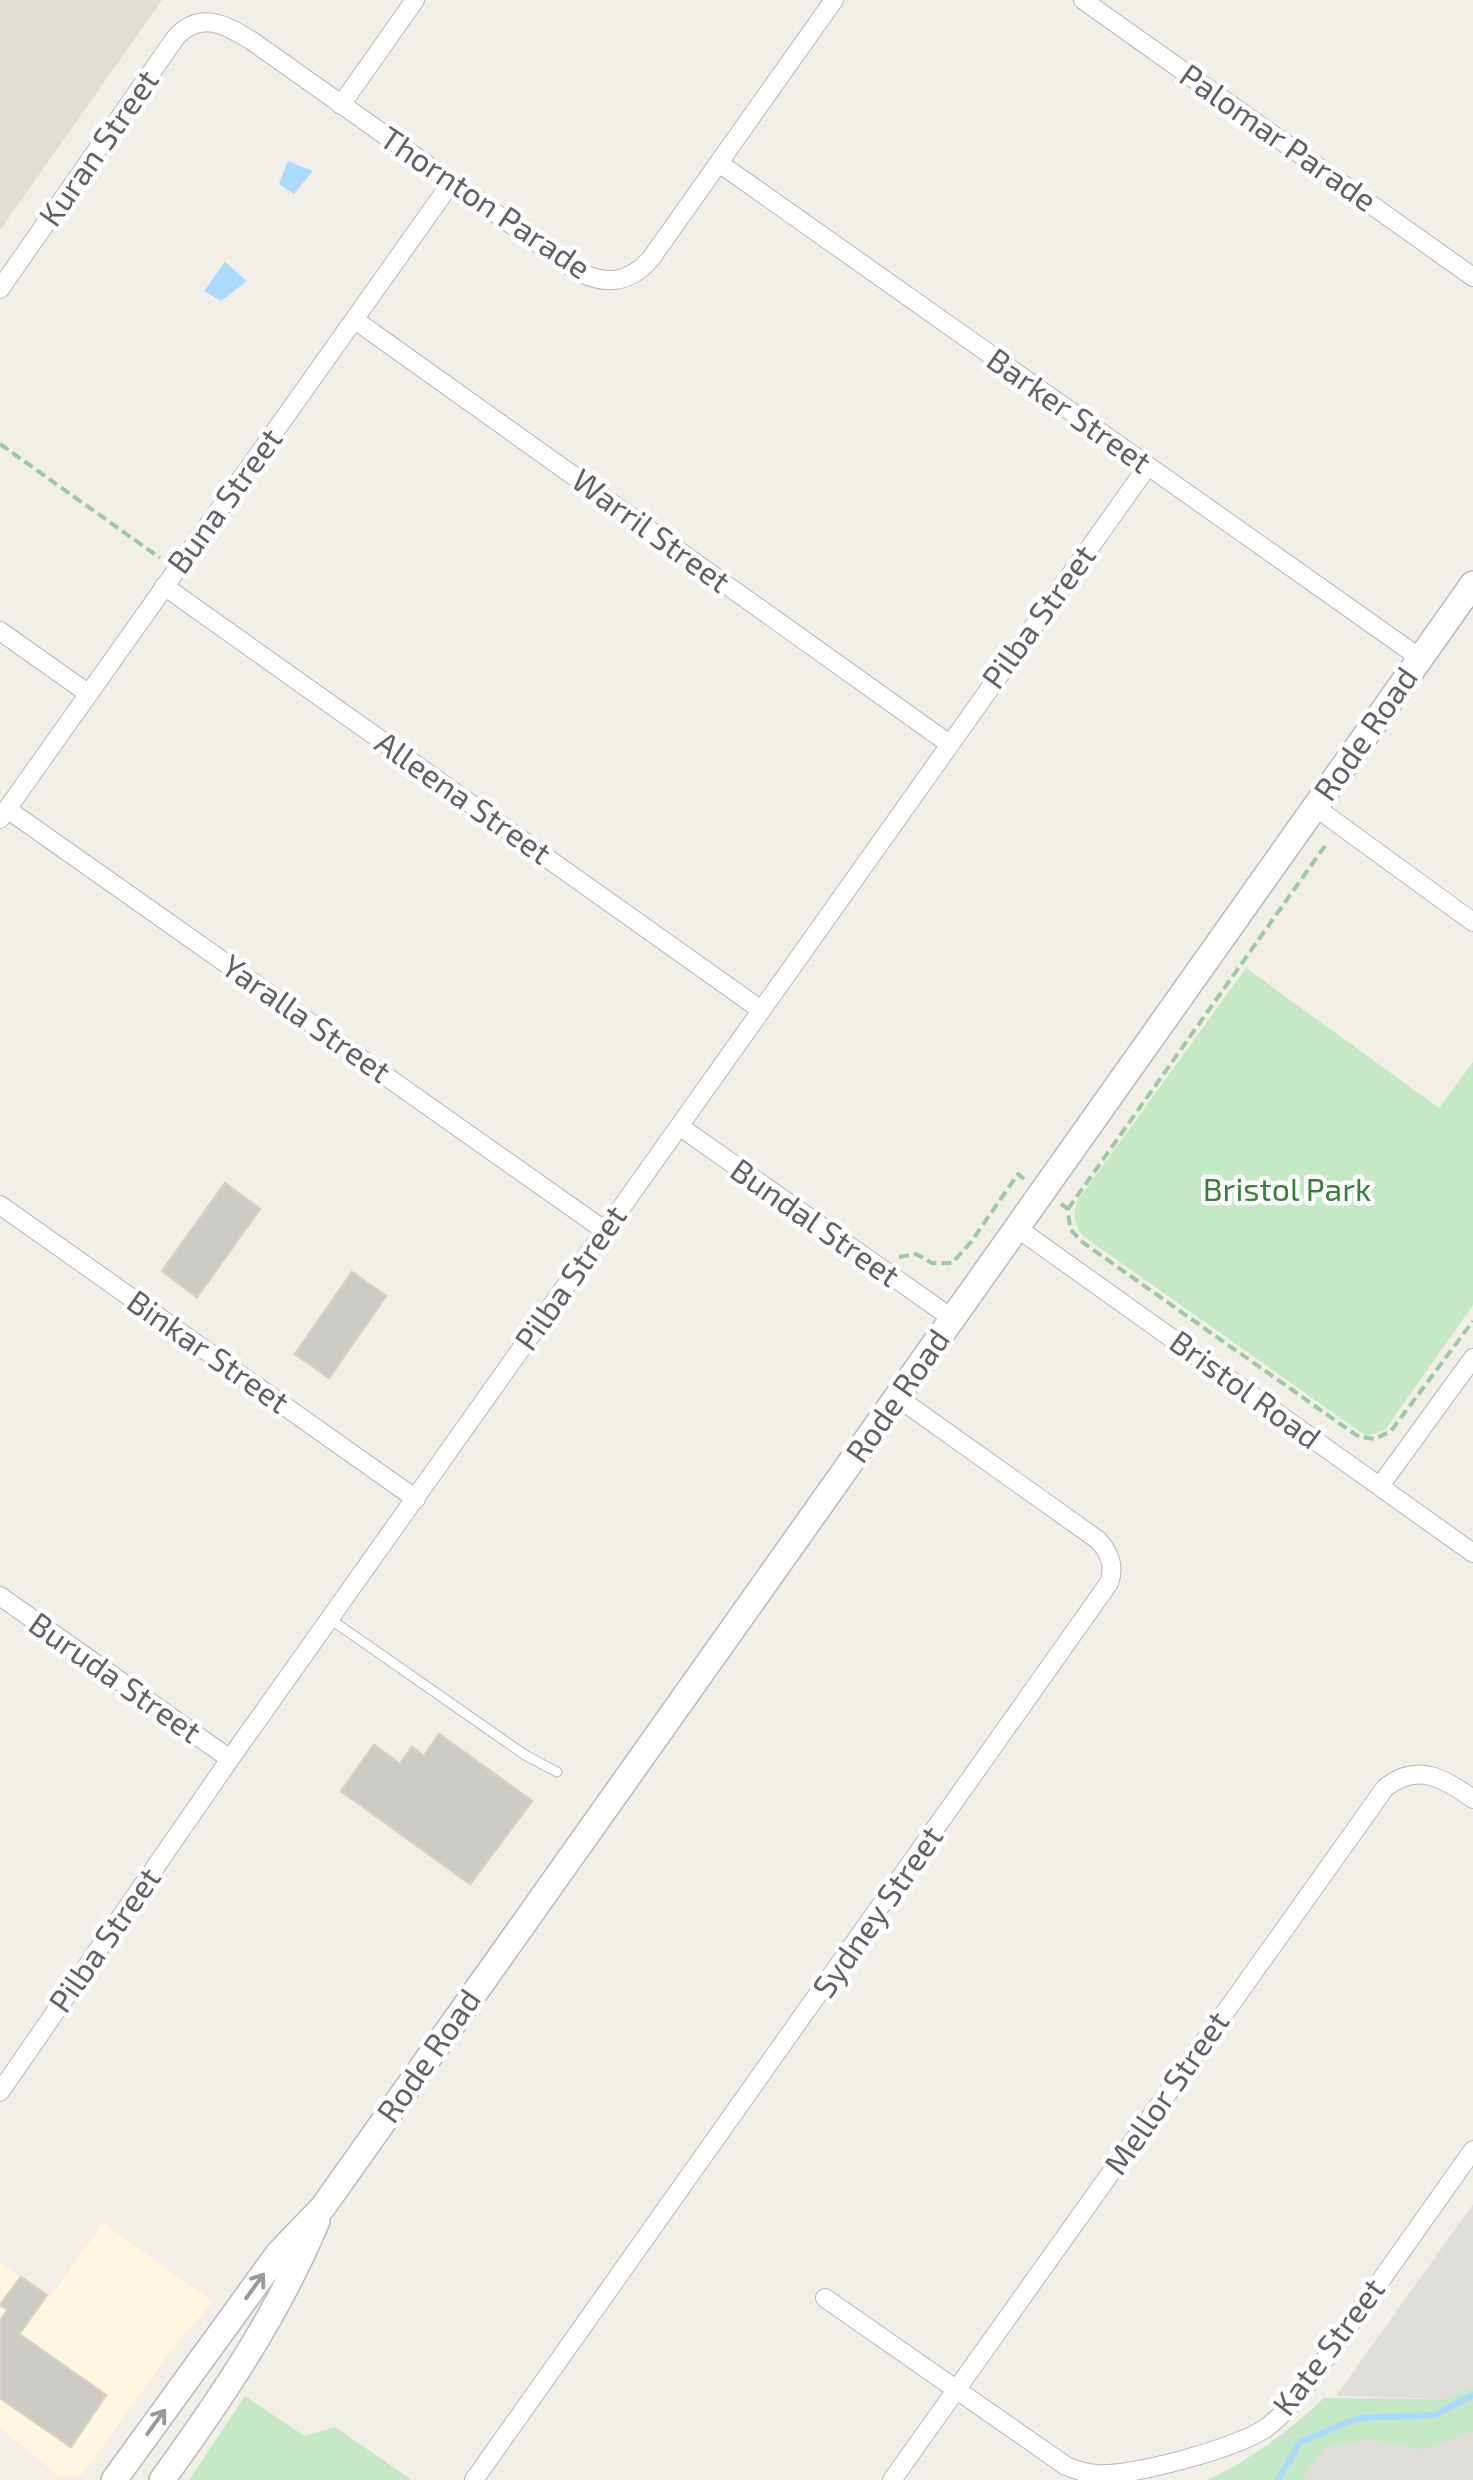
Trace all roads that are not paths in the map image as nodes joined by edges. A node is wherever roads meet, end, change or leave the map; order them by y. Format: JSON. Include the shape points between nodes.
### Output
{"nodes":[{"id":1,"x":414,"y":0,"type":"edge"},
{"id":2,"x":834,"y":0,"type":"edge"},
{"id":3,"x":1083,"y":0,"type":"edge"},
{"id":4,"x":207,"y":20,"type":"joint"},
{"id":5,"x":341,"y":105,"type":"junction"},
{"id":6,"x":720,"y":163,"type":"junction"},
{"id":7,"x":451,"y":183,"type":"junction"},
{"id":8,"x":1473,"y":276,"type":"edge"},
{"id":9,"x":0,"y":289,"type":"edge"},
{"id":10,"x":355,"y":320,"type":"junction"},
{"id":11,"x":1147,"y":467,"type":"junction"},
{"id":12,"x":1473,"y":584,"type":"edge"},
{"id":13,"x":164,"y":586,"type":"junction"},
{"id":14,"x":0,"y":631,"type":"edge"},
{"id":15,"x":1420,"y":658,"type":"junction"},
{"id":16,"x":89,"y":694,"type":"junction"},
{"id":17,"x":948,"y":743,"type":"junction"},
{"id":18,"x":1315,"y":806,"type":"junction"},
{"id":19,"x":4,"y":814,"type":"edge"},
{"id":20,"x":1473,"y":922,"type":"edge"},
{"id":21,"x":761,"y":1010,"type":"junction"},
{"id":22,"x":678,"y":1126,"type":"junction"},
{"id":23,"x":0,"y":1205,"type":"edge"},
{"id":24,"x":1017,"y":1228,"type":"junction"},
{"id":25,"x":604,"y":1230,"type":"junction"},
{"id":26,"x":953,"y":1320,"type":"junction"},
{"id":27,"x":1473,"y":1358,"type":"edge"},
{"id":28,"x":897,"y":1398,"type":"junction"},
{"id":29,"x":1380,"y":1486,"type":"junction"},
{"id":30,"x":416,"y":1499,"type":"junction"},
{"id":31,"x":1473,"y":1553,"type":"edge"},
{"id":32,"x":0,"y":1596,"type":"edge"},
{"id":33,"x":330,"y":1618,"type":"junction"},
{"id":34,"x":230,"y":1759,"type":"junction"},
{"id":35,"x":557,"y":1772,"type":"dead end"},
{"id":36,"x":1473,"y":1798,"type":"edge"},
{"id":37,"x":0,"y":2092,"type":"edge"},
{"id":38,"x":1473,"y":2150,"type":"edge"},
{"id":39,"x":323,"y":2207,"type":"junction"},
{"id":40,"x":825,"y":2298,"type":"dead end"},
{"id":41,"x":956,"y":2390,"type":"junction"},
{"id":42,"x":114,"y":2480,"type":"edge"},
{"id":43,"x":162,"y":2480,"type":"edge"},
{"id":44,"x":474,"y":2480,"type":"edge"},
{"id":45,"x":892,"y":2480,"type":"edge"}],
"edges":[{"from":1,"to":5,"type":"street"},
{"from":2,"to":6,"type":"street","name":"Thornton Parade"},
{"from":3,"to":8,"type":"street","name":"Palomar Parade"},
{"from":4,"to":5,"type":"street","name":"Thornton Parade","via":[[235,30]]},
{"from":4,"to":9,"type":"street","name":"Kuran Street","via":[[176,37]]},
{"from":5,"to":7,"type":"street","name":"Thornton Parade"},
{"from":6,"to":7,"type":"street","name":"Thornton Parade","via":[[645,266],[614,282],[577,271]]},
{"from":6,"to":11,"type":"street","name":"Barker Street"},
{"from":7,"to":10,"type":"street","name":"Buna Street"},
{"from":10,"to":13,"type":"street","name":"Buna Street"},
{"from":10,"to":17,"type":"street","name":"Warril Street"},
{"from":11,"to":15,"type":"street","name":"Barker Street"},
{"from":11,"to":17,"type":"street","name":"Pilba Street"},
{"from":12,"to":15,"type":"main road","name":"Rode Road"},
{"from":13,"to":16,"type":"street","name":"Buna Street"},
{"from":13,"to":21,"type":"street","name":"Alleena Street"},
{"from":14,"to":16,"type":"street"},
{"from":15,"to":18,"type":"main road","name":"Rode Road"},
{"from":16,"to":19,"type":"street","name":"Buna Street"},
{"from":17,"to":21,"type":"street","name":"Pilba Street"},
{"from":18,"to":20,"type":"street"},
{"from":18,"to":24,"type":"main road","name":"Rode Road"},
{"from":19,"to":25,"type":"street","name":"Yaralla Street"},
{"from":21,"to":22,"type":"street","name":"Pilba Street"},
{"from":22,"to":25,"type":"street","name":"Pilba Street"},
{"from":22,"to":26,"type":"street","name":"Bundal Street"},
{"from":23,"to":30,"type":"street","name":"Binkar Street"},
{"from":24,"to":26,"type":"main road","name":"Rode Road"},
{"from":24,"to":29,"type":"street","name":"Bristol Road"},
{"from":25,"to":30,"type":"street","name":"Pilba Street"},
{"from":26,"to":28,"type":"main road","name":"Rode Road"},
{"from":27,"to":29,"type":"street"},
{"from":28,"to":39,"type":"main road","name":"Rode Road"},
{"from":28,"to":44,"type":"street","name":"Sydney Street","via":[[1098,1540],[1110,1557],[1109,1583]]},
{"from":29,"to":31,"type":"street","name":"Bristol Road"},
{"from":30,"to":33,"type":"street","name":"Pilba Street"},
{"from":32,"to":34,"type":"street","name":"Buruda Street"},
{"from":33,"to":34,"type":"street","name":"Pilba Street"},
{"from":33,"to":35,"type":"lane"},
{"from":34,"to":37,"type":"street","name":"Pilba Street"},
{"from":36,"to":41,"type":"street","name":"Mellor Street","via":[[1424,1773],[1385,1788]]},
{"from":38,"to":41,"type":"street","name":"Kate Street","via":[[1304,2389],[1251,2436],[1129,2472],[1095,2474],[1066,2466]]},
{"from":42,"to":39,"type":"main road","name":"Rode Road","one_way":true,"via":[[278,2254]]},
{"from":39,"to":43,"type":"main road","name":"Rode Road","via":[[253,2349]]},
{"from":40,"to":41,"type":"street","name":"Kate Street"},
{"from":41,"to":45,"type":"street","name":"Mellor Street"}]}
